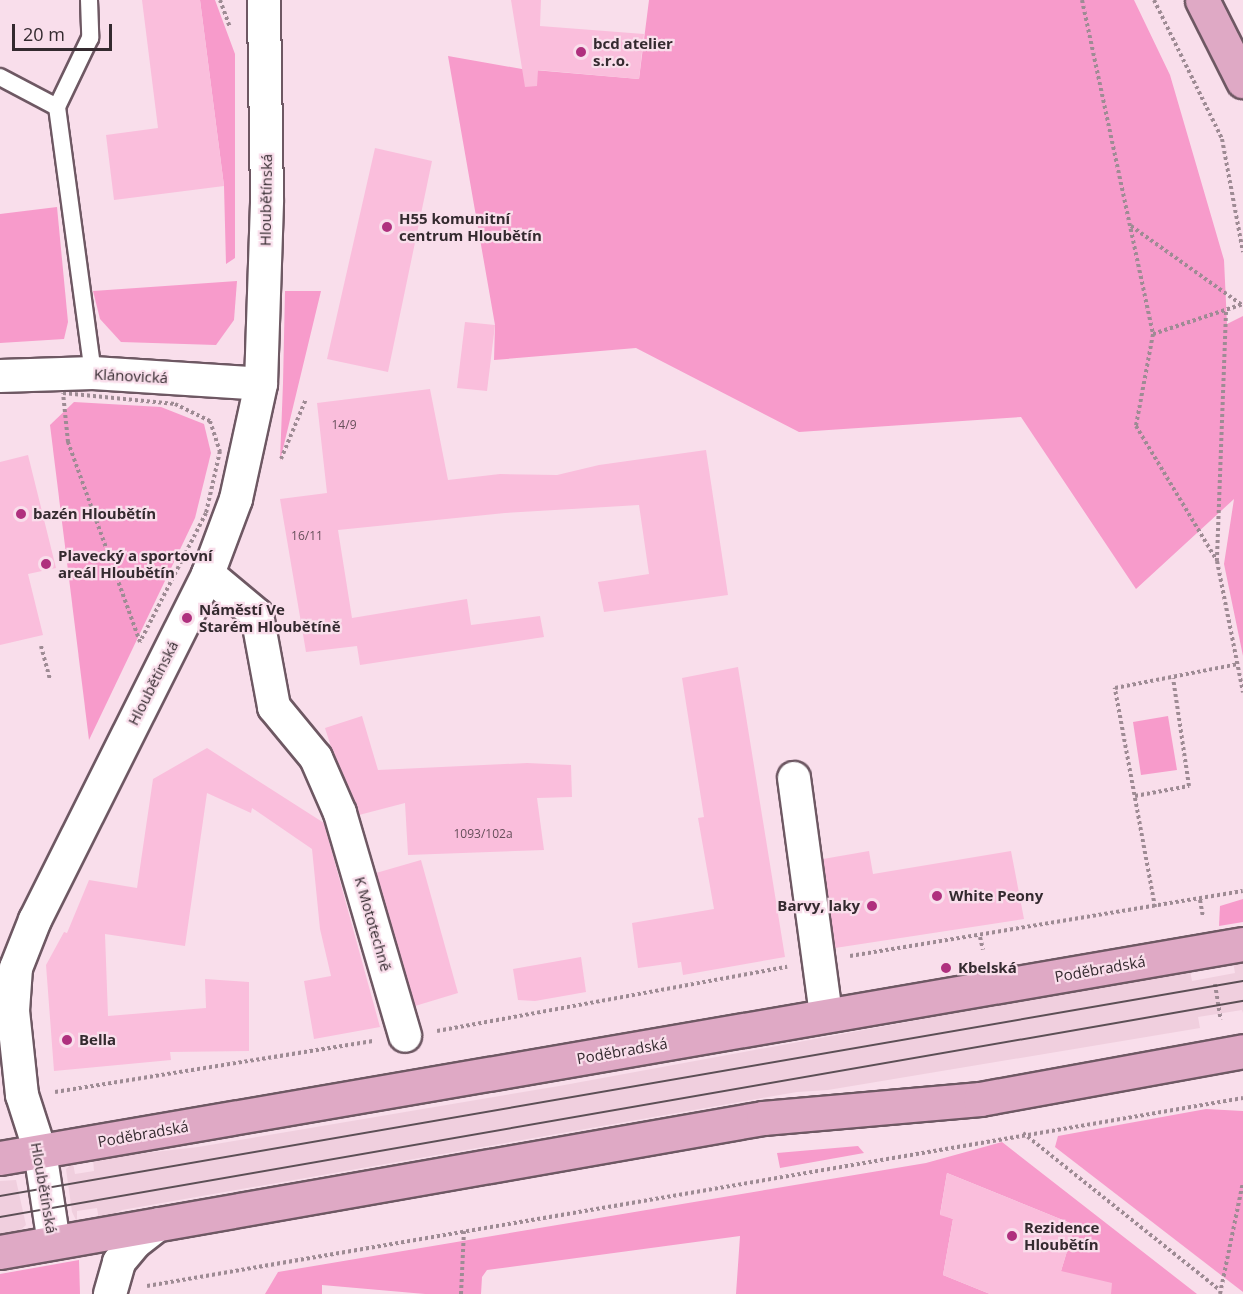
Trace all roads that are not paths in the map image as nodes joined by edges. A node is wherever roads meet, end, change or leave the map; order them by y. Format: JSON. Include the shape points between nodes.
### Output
{"nodes":[{"id":1,"x":89,"y":0,"type":"edge"},
{"id":2,"x":264,"y":0,"type":"edge"},
{"id":3,"x":1202,"y":0,"type":"edge"},
{"id":4,"x":0,"y":77,"type":"edge"},
{"id":5,"x":1243,"y":81,"type":"edge"},
{"id":6,"x":57,"y":107,"type":"junction"},
{"id":7,"x":93,"y":373,"type":"junction"},
{"id":8,"x":0,"y":376,"type":"edge"},
{"id":9,"x":261,"y":384,"type":"junction"},
{"id":10,"x":208,"y":574,"type":"junction"},
{"id":11,"x":794,"y":778,"type":"dead end"},
{"id":12,"x":1243,"y":944,"type":"edge"},
{"id":13,"x":826,"y":1016,"type":"junction"},
{"id":14,"x":405,"y":1036,"type":"road end"},
{"id":15,"x":1243,"y":1051,"type":"edge"},
{"id":16,"x":40,"y":1151,"type":"junction"},
{"id":17,"x":0,"y":1158,"type":"edge"},
{"id":18,"x":159,"y":1224,"type":"junction"},
{"id":19,"x":54,"y":1242,"type":"junction"},
{"id":20,"x":0,"y":1252,"type":"edge"},
{"id":21,"x":110,"y":1293,"type":"edge"}],
"edges":[{"from":1,"to":6,"type":"lane","via":[[90,38]]},
{"from":2,"to":9,"type":"street","name":"Hloubětínská","via":[[267,200]]},
{"from":3,"to":5,"type":"main road"},
{"from":4,"to":6,"type":"lane"},
{"from":6,"to":7,"type":"lane"},
{"from":7,"to":8,"type":"street","name":"Klánovická"},
{"from":7,"to":9,"type":"street","name":"Klánovická"},
{"from":9,"to":10,"type":"street","name":"Hloubětínská","via":[[236,499]]},
{"from":10,"to":14,"type":"street","name":"K Mototechně","via":[[256,615],[274,707],[316,758],[340,813]]},
{"from":10,"to":16,"type":"street","name":"Hloubětínská","via":[[35,920],[16,968],[13,1011],[22,1095]]},
{"from":11,"to":13,"type":"street"},
{"from":12,"to":13,"type":"main road","name":"Poděbradská"},
{"from":13,"to":16,"type":"main road","name":"Poděbradská"},
{"from":15,"to":18,"type":"main road","via":[[980,1099],[763,1118]]},
{"from":16,"to":17,"type":"main road","name":"Poděbradská"},
{"from":16,"to":19,"type":"street","name":"Hloubětínská"},
{"from":18,"to":19,"type":"main road"},
{"from":18,"to":21,"type":"street","via":[[119,1262]]},
{"from":19,"to":20,"type":"main road"}]}
